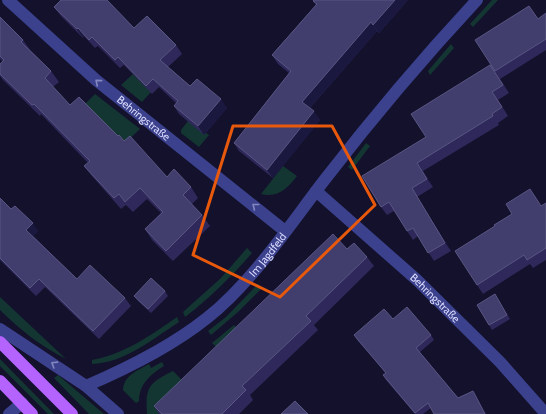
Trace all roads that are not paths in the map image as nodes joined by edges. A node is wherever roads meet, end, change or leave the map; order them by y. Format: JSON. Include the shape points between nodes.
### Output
{"nodes":[{"id":1,"x":8,"y":0,"type":"edge"},
{"id":2,"x":476,"y":0,"type":"edge"},
{"id":3,"x":316,"y":192,"type":"junction"},
{"id":4,"x":285,"y":231,"type":"junction"},
{"id":5,"x":0,"y":329,"type":"edge"},
{"id":6,"x":0,"y":342,"type":"edge"},
{"id":7,"x":0,"y":381,"type":"edge"},
{"id":8,"x":86,"y":386,"type":"junction"},
{"id":9,"x":22,"y":403,"type":"junction"},
{"id":10,"x":9,"y":414,"type":"edge"},
{"id":11,"x":32,"y":414,"type":"edge"},
{"id":12,"x":72,"y":414,"type":"edge"},
{"id":13,"x":118,"y":414,"type":"edge"},
{"id":14,"x":546,"y":414,"type":"edge"}],
"edges":[{"from":4,"to":1,"type":"street","name":"Behringstraße","one_way":true,"via":[[96,80]]},
{"from":2,"to":3,"type":"street","name":"Im Jagdfeld","via":[[422,60]]},
{"from":3,"to":4,"type":"street","name":"Im Jagdfeld"},
{"from":3,"to":14,"type":"street","name":"Behringstraße","via":[[417,280],[500,362]]},
{"from":4,"to":8,"type":"street","name":"Im Jagdfeld","via":[[242,285],[208,318],[147,356]]},
{"from":8,"to":5,"type":"street","one_way":true},
{"from":6,"to":12,"type":"main road"},
{"from":7,"to":9,"type":"main road"},
{"from":8,"to":13,"type":"street"},
{"from":9,"to":10,"type":"street"},
{"from":9,"to":11,"type":"main road"}]}
